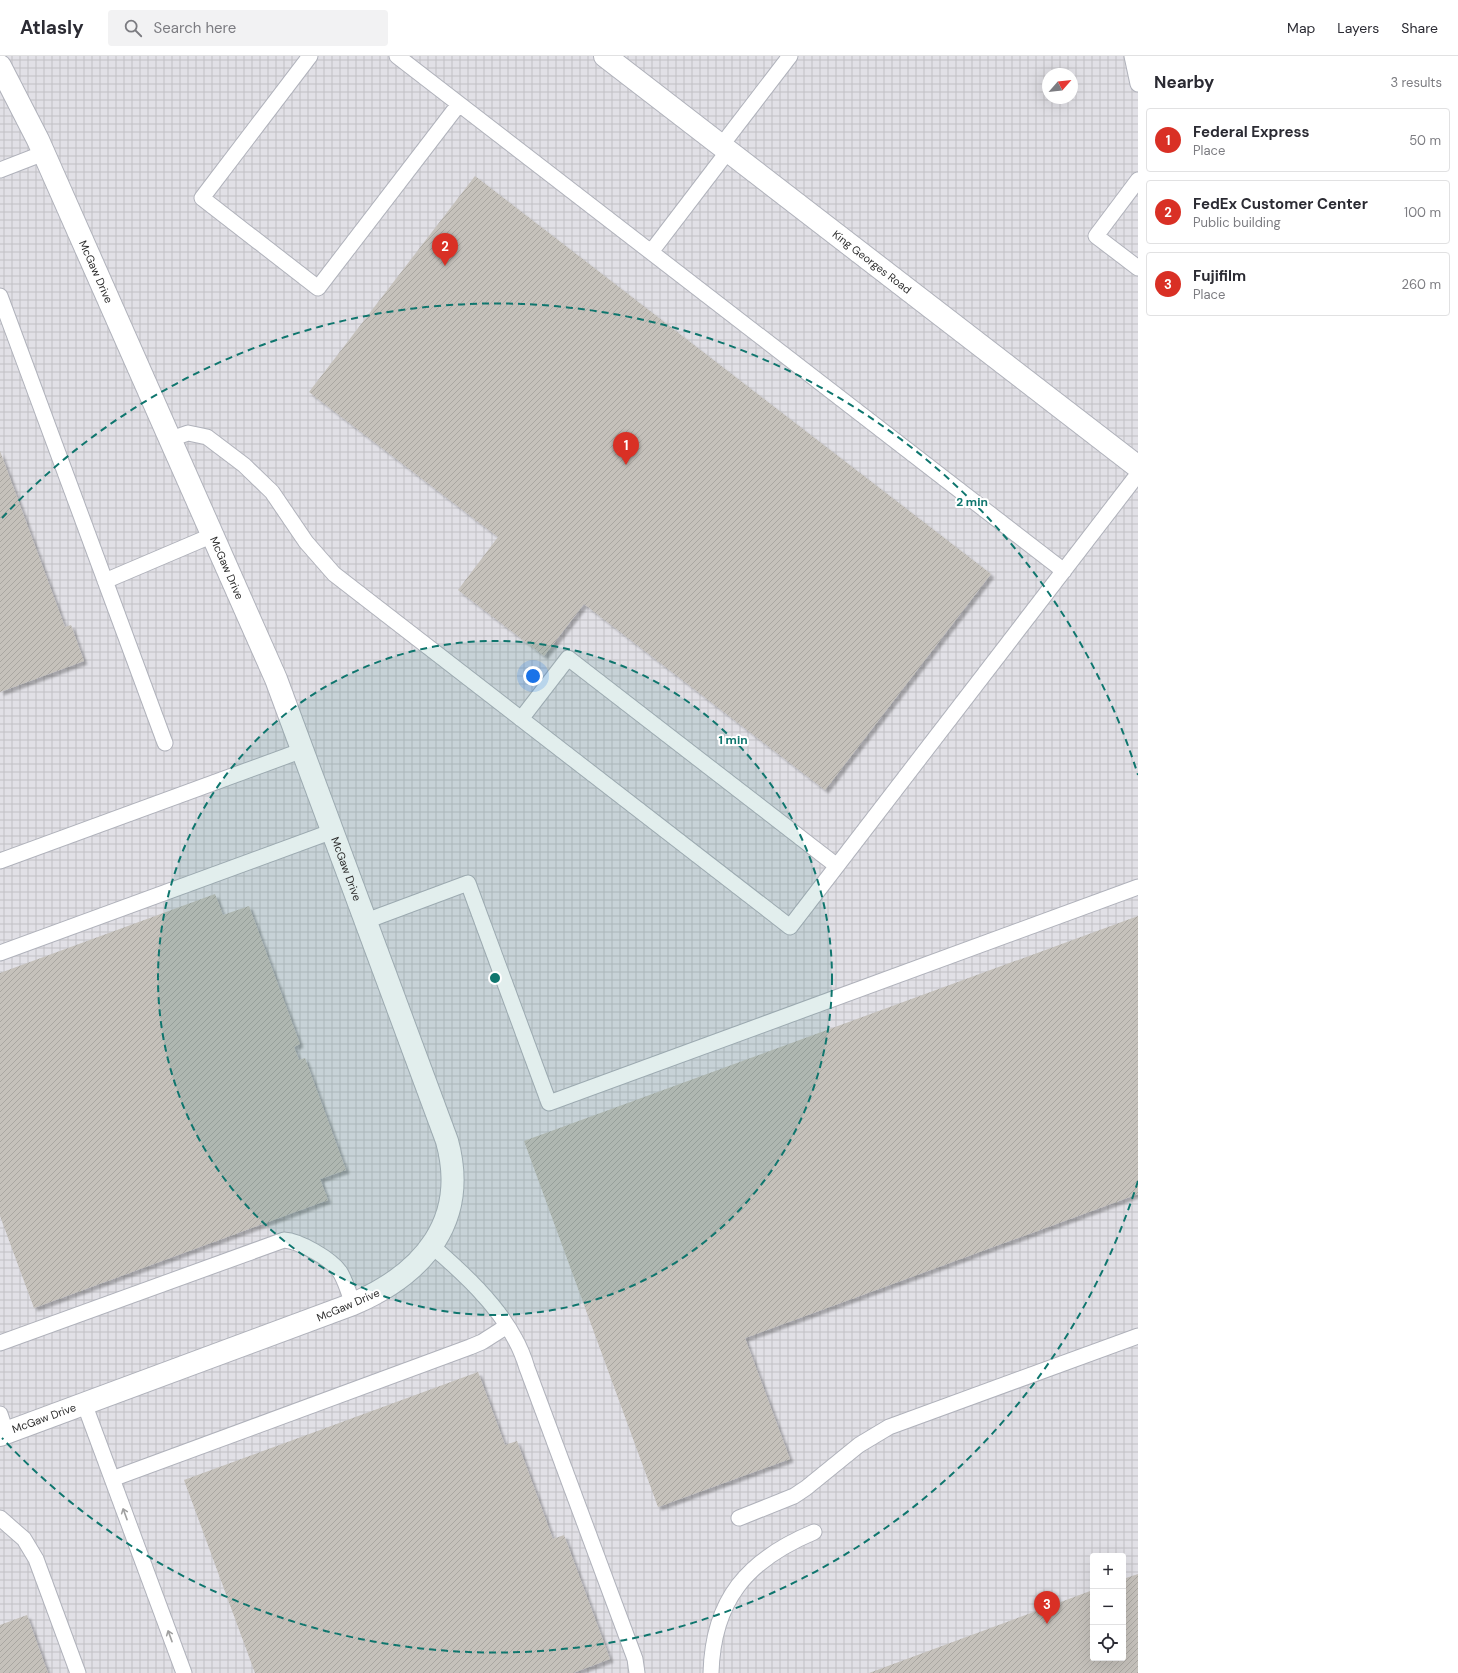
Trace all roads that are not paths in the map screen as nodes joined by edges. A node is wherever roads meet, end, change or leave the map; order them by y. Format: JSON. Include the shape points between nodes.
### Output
{"nodes":[{"id":1,"x":310,"y":56,"type":"edge"},
{"id":2,"x":397,"y":56,"type":"edge"},
{"id":3,"x":605,"y":56,"type":"edge"},
{"id":4,"x":790,"y":56,"type":"edge"},
{"id":5,"x":1132,"y":56,"type":"edge"},
{"id":6,"x":0,"y":66,"type":"edge"},
{"id":7,"x":1138,"y":84,"type":"edge"},
{"id":8,"x":459,"y":104,"type":"junction"},
{"id":9,"x":725,"y":148,"type":"junction"},
{"id":10,"x":44,"y":153,"type":"junction"},
{"id":11,"x":0,"y":170,"type":"edge"},
{"id":12,"x":1138,"y":180,"type":"edge"},
{"id":13,"x":650,"y":252,"type":"junction"},
{"id":14,"x":1138,"y":268,"type":"edge"},
{"id":15,"x":0,"y":296,"type":"edge"},
{"id":16,"x":171,"y":439,"type":"junction"},
{"id":17,"x":1137,"y":467,"type":"edge"},
{"id":18,"x":213,"y":535,"type":"junction"},
{"id":19,"x":1064,"y":571,"type":"junction"},
{"id":20,"x":105,"y":581,"type":"junction"},
{"id":21,"x":521,"y":719,"type":"junction"},
{"id":22,"x":165,"y":743,"type":"dead end"},
{"id":23,"x":303,"y":750,"type":"junction"},
{"id":24,"x":333,"y":831,"type":"junction"},
{"id":25,"x":0,"y":861,"type":"edge"},
{"id":26,"x":837,"y":866,"type":"junction"},
{"id":27,"x":1138,"y":887,"type":"edge"},
{"id":28,"x":366,"y":920,"type":"junction"},
{"id":29,"x":0,"y":953,"type":"edge"},
{"id":30,"x":432,"y":1246,"type":"junction"},
{"id":31,"x":353,"y":1304,"type":"junction"},
{"id":32,"x":507,"y":1326,"type":"junction"},
{"id":33,"x":1138,"y":1336,"type":"edge"},
{"id":34,"x":0,"y":1343,"type":"edge"},
{"id":35,"x":84,"y":1403,"type":"junction"},
{"id":36,"x":2,"y":1427,"type":"edge"},
{"id":37,"x":112,"y":1479,"type":"junction"},
{"id":38,"x":0,"y":1518,"type":"edge"},
{"id":39,"x":739,"y":1518,"type":"dead end"},
{"id":40,"x":814,"y":1532,"type":"dead end"},
{"id":41,"x":78,"y":1673,"type":"edge"},
{"id":42,"x":184,"y":1673,"type":"edge"},
{"id":43,"x":637,"y":1673,"type":"edge"},
{"id":44,"x":711,"y":1673,"type":"edge"}],
"edges":[{"from":1,"to":8,"type":"lane","via":[[202,198],[318,288]]},
{"from":2,"to":8,"type":"lane"},
{"from":3,"to":9,"type":"street","name":"King Georges Road"},
{"from":4,"to":9,"type":"lane"},
{"from":5,"to":7,"type":"lane"},
{"from":6,"to":10,"type":"street","name":"McGaw Drive"},
{"from":8,"to":13,"type":"lane"},
{"from":9,"to":13,"type":"lane"},
{"from":9,"to":17,"type":"street","name":"King Georges Road"},
{"from":10,"to":11,"type":"lane"},
{"from":10,"to":16,"type":"street","name":"McGaw Drive"},
{"from":12,"to":14,"type":"lane","via":[[1096,236]]},
{"from":13,"to":19,"type":"lane"},
{"from":15,"to":20,"type":"lane"},
{"from":16,"to":18,"type":"street","name":"McGaw Drive"},
{"from":16,"to":21,"type":"lane","via":[[188,433],[207,437],[244,465],[272,492],[306,542],[334,574]]},
{"from":17,"to":19,"type":"lane"},
{"from":18,"to":20,"type":"lane"},
{"from":18,"to":23,"type":"street","name":"McGaw Drive","via":[[276,679]]},
{"from":19,"to":26,"type":"lane"},
{"from":20,"to":22,"type":"lane"},
{"from":21,"to":26,"type":"lane","via":[[790,927]]},
{"from":21,"to":26,"type":"lane","via":[[568,658]]},
{"from":23,"to":24,"type":"street","name":"McGaw Drive"},
{"from":23,"to":25,"type":"lane"},
{"from":24,"to":28,"type":"street","name":"McGaw Drive"},
{"from":24,"to":29,"type":"lane"},
{"from":27,"to":28,"type":"lane","via":[[549,1103],[468,883]]},
{"from":28,"to":30,"type":"street","name":"McGaw Drive","via":[[451,1155],[453,1171],[449,1204],[445,1220]]},
{"from":30,"to":31,"type":"street","name":"McGaw Drive","via":[[423,1258],[386,1289]]},
{"from":30,"to":32,"type":"lane","via":[[474,1285]]},
{"from":31,"to":34,"type":"lane","via":[[344,1278],[333,1264],[300,1243],[284,1240]]},
{"from":31,"to":35,"type":"street","name":"McGaw Drive"},
{"from":32,"to":37,"type":"lane","via":[[470,1347]]},
{"from":32,"to":43,"type":"lane","via":[[530,1375]]},
{"from":33,"to":39,"type":"lane","via":[[890,1427],[844,1455],[794,1496]]},
{"from":35,"to":36,"type":"street","name":"McGaw Drive"},
{"from":35,"to":37,"type":"lane"},
{"from":42,"to":37,"type":"lane","one_way":true},
{"from":38,"to":41,"type":"lane","via":[[24,1539],[36,1559]]},
{"from":40,"to":44,"type":"lane","via":[[775,1552],[737,1586],[715,1630]]}]}
